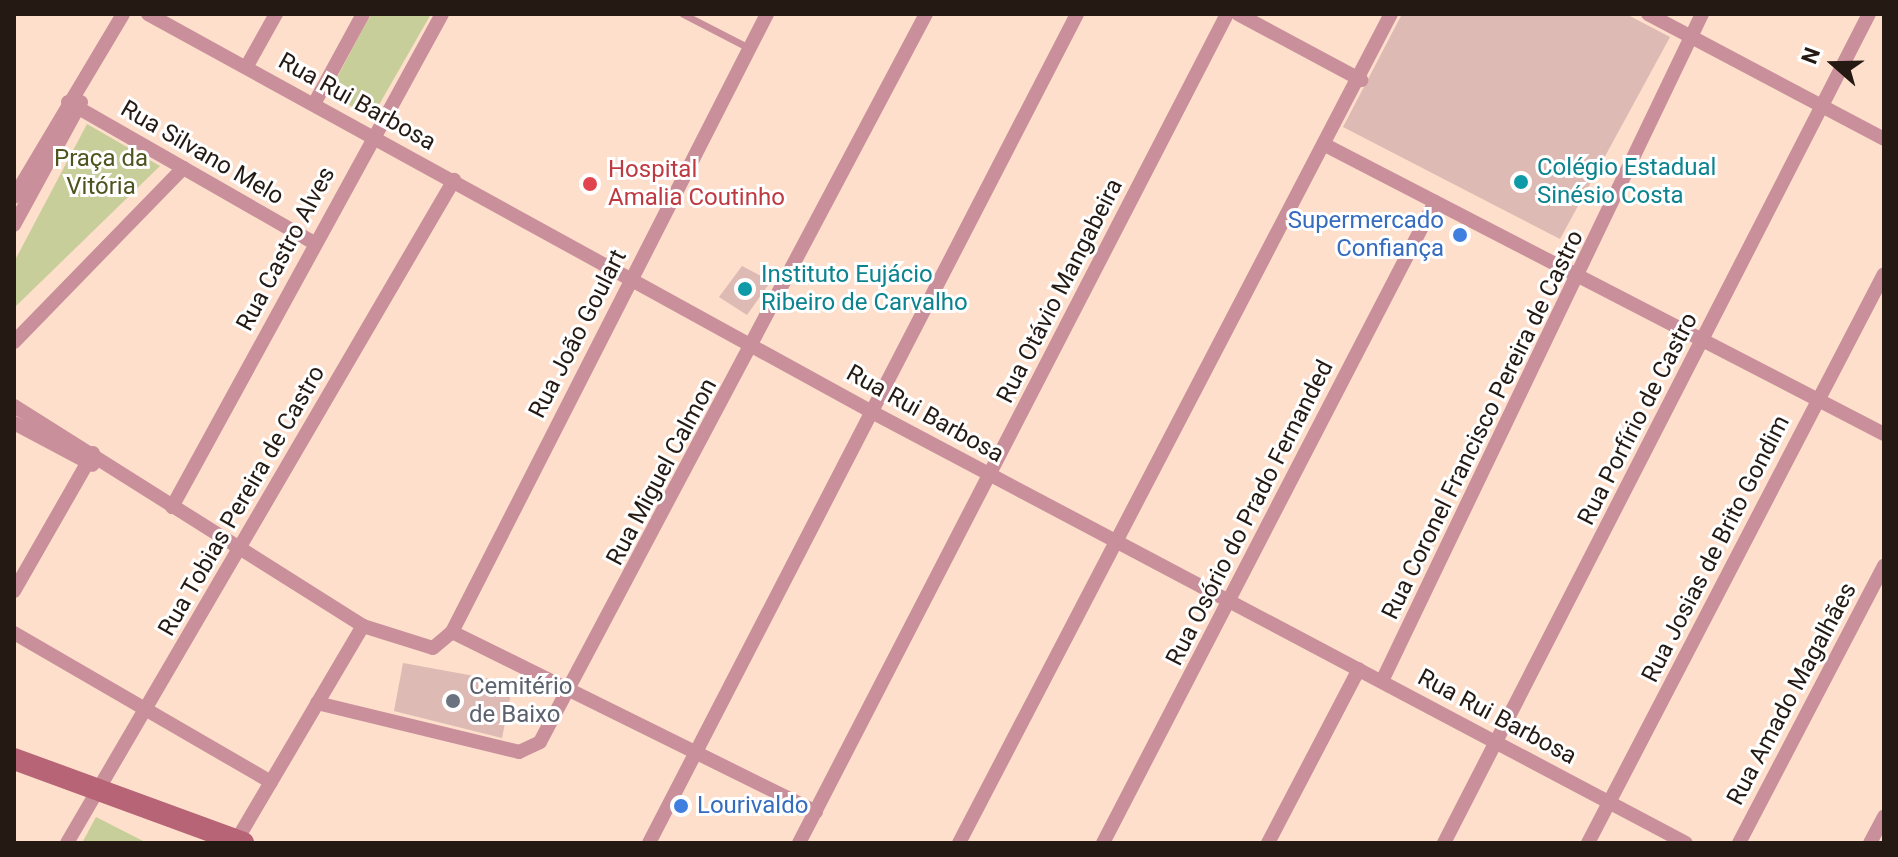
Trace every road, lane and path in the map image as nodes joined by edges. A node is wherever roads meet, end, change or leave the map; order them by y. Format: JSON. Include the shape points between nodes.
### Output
{"nodes":[{"id":1,"x":123,"y":14,"type":"edge"},
{"id":2,"x":148,"y":14,"type":"edge"},
{"id":3,"x":276,"y":14,"type":"edge"},
{"id":4,"x":363,"y":14,"type":"edge"},
{"id":5,"x":442,"y":14,"type":"edge"},
{"id":6,"x":683,"y":14,"type":"edge"},
{"id":7,"x":767,"y":14,"type":"edge"},
{"id":8,"x":1077,"y":14,"type":"edge"},
{"id":9,"x":1227,"y":14,"type":"edge"},
{"id":10,"x":1238,"y":14,"type":"edge"},
{"id":11,"x":1391,"y":14,"type":"edge"},
{"id":12,"x":1648,"y":14,"type":"edge"},
{"id":13,"x":1702,"y":14,"type":"edge"},
{"id":14,"x":1869,"y":14,"type":"edge"},
{"id":15,"x":923,"y":15,"type":"edge"},
{"id":16,"x":1692,"y":38,"type":"junction"},
{"id":17,"x":749,"y":48,"type":"junction"},
{"id":18,"x":247,"y":66,"type":"junction"},
{"id":19,"x":1361,"y":80,"type":"junction"},
{"id":20,"x":314,"y":104,"type":"junction"},
{"id":21,"x":74,"y":105,"type":"junction"},
{"id":22,"x":1820,"y":109,"type":"junction"},
{"id":23,"x":372,"y":136,"type":"junction"},
{"id":24,"x":1884,"y":139,"type":"edge"},
{"id":25,"x":1327,"y":146,"type":"junction"},
{"id":26,"x":183,"y":168,"type":"junction"},
{"id":27,"x":454,"y":180,"type":"junction"},
{"id":28,"x":14,"y":197,"type":"edge"},
{"id":29,"x":1435,"y":202,"type":"junction"},
{"id":30,"x":16,"y":218,"type":"edge"},
{"id":31,"x":314,"y":243,"type":"junction"},
{"id":32,"x":1884,"y":274,"type":"edge"},
{"id":33,"x":632,"y":276,"type":"junction"},
{"id":34,"x":1582,"y":276,"type":"junction"},
{"id":35,"x":1703,"y":338,"type":"junction"},
{"id":36,"x":14,"y":342,"type":"edge"},
{"id":37,"x":754,"y":343,"type":"junction"},
{"id":38,"x":1819,"y":399,"type":"junction"},
{"id":39,"x":14,"y":406,"type":"edge"},
{"id":40,"x":870,"y":411,"type":"junction"},
{"id":41,"x":14,"y":423,"type":"edge"},
{"id":42,"x":1884,"y":434,"type":"edge"},
{"id":43,"x":93,"y":461,"type":"junction"},
{"id":44,"x":990,"y":475,"type":"junction"},
{"id":45,"x":172,"y":507,"type":"junction"},
{"id":46,"x":1120,"y":541,"type":"junction"},
{"id":47,"x":238,"y":546,"type":"junction"},
{"id":48,"x":1884,"y":566,"type":"edge"},
{"id":49,"x":14,"y":591,"type":"edge"},
{"id":50,"x":1231,"y":599,"type":"junction"},
{"id":51,"x":363,"y":626,"type":"junction"},
{"id":52,"x":452,"y":632,"type":"junction"},
{"id":53,"x":14,"y":633,"type":"edge"},
{"id":54,"x":1359,"y":669,"type":"junction"},
{"id":55,"x":1382,"y":681,"type":"junction"},
{"id":56,"x":572,"y":692,"type":"junction"},
{"id":57,"x":317,"y":703,"type":"junction"},
{"id":58,"x":151,"y":708,"type":"junction"},
{"id":59,"x":1499,"y":741,"type":"junction"},
{"id":60,"x":695,"y":752,"type":"junction"},
{"id":61,"x":14,"y":759,"type":"edge"},
{"id":62,"x":271,"y":782,"type":"junction"},
{"id":63,"x":100,"y":791,"type":"junction"},
{"id":64,"x":1609,"y":802,"type":"junction"},
{"id":65,"x":816,"y":812,"type":"junction"},
{"id":66,"x":1884,"y":817,"type":"edge"},
{"id":67,"x":238,"y":842,"type":"edge"},
{"id":68,"x":67,"y":843,"type":"edge"},
{"id":69,"x":649,"y":843,"type":"edge"},
{"id":70,"x":799,"y":843,"type":"edge"},
{"id":71,"x":959,"y":843,"type":"edge"},
{"id":72,"x":1103,"y":843,"type":"edge"},
{"id":73,"x":1268,"y":843,"type":"edge"},
{"id":74,"x":1444,"y":843,"type":"edge"},
{"id":75,"x":1588,"y":843,"type":"edge"},
{"id":76,"x":1686,"y":843,"type":"edge"},
{"id":77,"x":1739,"y":843,"type":"edge"},
{"id":78,"x":1870,"y":843,"type":"edge"}],
"edges":[{"from":1,"to":21,"type":"street"},
{"from":2,"to":18,"type":"street","name":"Rua Rui Barbosa"},
{"from":3,"to":18,"type":"street"},
{"from":4,"to":20,"type":"street"},
{"from":5,"to":23,"type":"street","name":"Rua Castro Alves"},
{"from":6,"to":17,"type":"lane"},
{"from":7,"to":17,"type":"street","name":"Rua João Goulart"},
{"from":8,"to":40,"type":"street"},
{"from":9,"to":44,"type":"street","name":"Rua Otávio Mangabeira"},
{"from":10,"to":19,"type":"street"},
{"from":11,"to":19,"type":"street"},
{"from":12,"to":16,"type":"street"},
{"from":13,"to":16,"type":"street","name":"Rua Coronel Francisco Pereira de Castro"},
{"from":14,"to":22,"type":"street","name":"Rua Porfírio de Castro"},
{"from":15,"to":37,"type":"street","name":"Rua Miguel Calmon"},
{"from":16,"to":22,"type":"street"},
{"from":16,"to":34,"type":"street","name":"Rua Coronel Francisco Pereira de Castro"},
{"from":17,"to":33,"type":"street","name":"Rua João Goulart"},
{"from":18,"to":20,"type":"street","name":"Rua Rui Barbosa"},
{"from":19,"to":25,"type":"street"},
{"from":20,"to":23,"type":"street","name":"Rua Rui Barbosa"},
{"from":21,"to":26,"type":"street","name":"Rua Silvano Melo"},
{"from":21,"to":28,"type":"street"},
{"from":21,"to":30,"type":"street"},
{"from":22,"to":24,"type":"street"},
{"from":22,"to":35,"type":"street","name":"Rua Porfírio de Castro"},
{"from":23,"to":27,"type":"street","name":"Rua Rui Barbosa"},
{"from":23,"to":31,"type":"street","name":"Rua Castro Alves"},
{"from":25,"to":29,"type":"street"},
{"from":25,"to":46,"type":"street"},
{"from":26,"to":31,"type":"street","name":"Rua Silvano Melo"},
{"from":26,"to":36,"type":"street"},
{"from":27,"to":33,"type":"street","name":"Rua Rui Barbosa"},
{"from":27,"to":47,"type":"street","name":"Rua Tobias Pereira de Castro"},
{"from":29,"to":34,"type":"street"},
{"from":29,"to":50,"type":"street","name":"Rua Osório do Prado Fernanded"},
{"from":31,"to":45,"type":"street","name":"Rua Castro Alves"},
{"from":32,"to":38,"type":"street","name":"Rua Josias de Brito Gondim"},
{"from":33,"to":37,"type":"street","name":"Rua Rui Barbosa"},
{"from":33,"to":52,"type":"street","name":"Rua João Goulart"},
{"from":34,"to":35,"type":"street"},
{"from":34,"to":55,"type":"street","name":"Rua Coronel Francisco Pereira de Castro"},
{"from":35,"to":38,"type":"street"},
{"from":35,"to":59,"type":"street","name":"Rua Porfírio de Castro"},
{"from":37,"to":40,"type":"street","name":"Rua Rui Barbosa"},
{"from":37,"to":56,"type":"street","name":"Rua Miguel Calmon"},
{"from":38,"to":42,"type":"street"},
{"from":38,"to":64,"type":"street","name":"Rua Josias de Brito Gondim"},
{"from":39,"to":43,"type":"street"},
{"from":40,"to":44,"type":"street","name":"Rua Rui Barbosa"},
{"from":40,"to":60,"type":"street"},
{"from":41,"to":43,"type":"street"},
{"from":43,"to":45,"type":"street"},
{"from":43,"to":49,"type":"street"},
{"from":44,"to":46,"type":"street","name":"Rua Rui Barbosa"},
{"from":44,"to":65,"type":"street","name":"Rua Otávio Mangabeira"},
{"from":45,"to":47,"type":"street"},
{"from":46,"to":50,"type":"street","name":"Rua Rui Barbosa"},
{"from":46,"to":71,"type":"street"},
{"from":47,"to":51,"type":"street"},
{"from":47,"to":58,"type":"street","name":"Rua Tobias Pereira de Castro"},
{"from":48,"to":77,"type":"street","name":"Rua Amado Magalhães"},
{"from":50,"to":54,"type":"street","name":"Rua Rui Barbosa"},
{"from":50,"to":72,"type":"street","name":"Rua Osório do Prado Fernanded"},
{"from":51,"to":52,"type":"street","via":[[433,648]]},
{"from":51,"to":57,"type":"street"},
{"from":52,"to":56,"type":"street"},
{"from":53,"to":58,"type":"street"},
{"from":54,"to":55,"type":"street","name":"Rua Rui Barbosa"},
{"from":54,"to":73,"type":"street"},
{"from":55,"to":59,"type":"street","name":"Rua Rui Barbosa"},
{"from":56,"to":57,"type":"street","name":"Rua Miguel Calmon","via":[[540,742],[519,752]]},
{"from":56,"to":60,"type":"street"},
{"from":57,"to":62,"type":"street"},
{"from":58,"to":62,"type":"street"},
{"from":58,"to":63,"type":"street","name":"Rua Tobias Pereira de Castro"},
{"from":59,"to":64,"type":"street","name":"Rua Rui Barbosa"},
{"from":59,"to":74,"type":"street","name":"Rua Porfírio de Castro"},
{"from":60,"to":65,"type":"street"},
{"from":60,"to":69,"type":"street"},
{"from":61,"to":63,"type":"street"},
{"from":62,"to":67,"type":"street"},
{"from":63,"to":67,"type":"street"},
{"from":63,"to":68,"type":"street","name":"Rua Tobias Pereira de Castro"},
{"from":64,"to":75,"type":"street","name":"Rua Josias de Brito Gondim"},
{"from":64,"to":76,"type":"street","name":"Rua Rui Barbosa"},
{"from":65,"to":70,"type":"street","name":"Rua Otávio Mangabeira"},
{"from":66,"to":78,"type":"street"}]}
